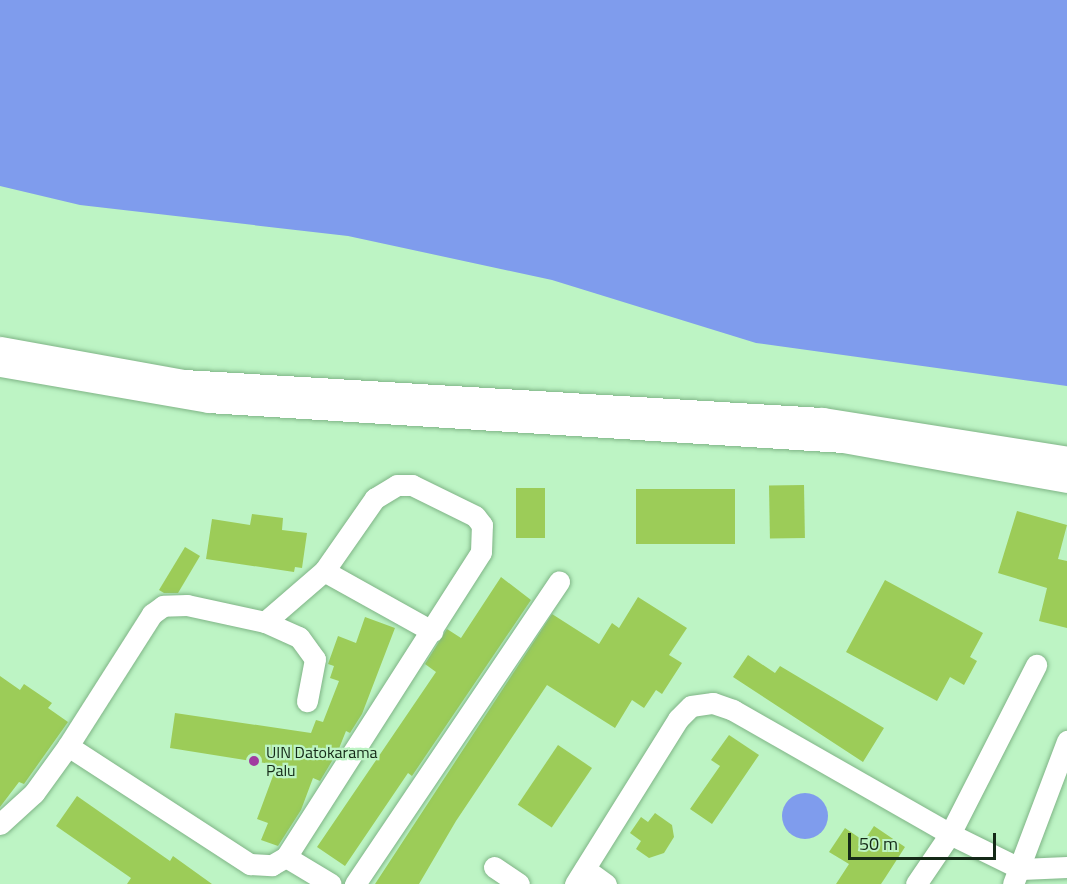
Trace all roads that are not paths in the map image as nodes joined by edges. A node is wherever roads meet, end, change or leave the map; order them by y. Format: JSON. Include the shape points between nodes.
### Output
{"nodes":[{"id":1,"x":0,"y":350,"type":"edge"},
{"id":2,"x":0,"y":366,"type":"edge"},
{"id":3,"x":1067,"y":460,"type":"edge"},
{"id":4,"x":1067,"y":482,"type":"edge"},
{"id":5,"x":324,"y":571,"type":"junction"},
{"id":6,"x":559,"y":581,"type":"dead end"},
{"id":7,"x":265,"y":622,"type":"junction"},
{"id":8,"x":432,"y":631,"type":"junction"},
{"id":9,"x":1036,"y":665,"type":"dead end"},
{"id":10,"x":307,"y":701,"type":"dead end"},
{"id":11,"x":1067,"y":741,"type":"edge"},
{"id":12,"x":68,"y":746,"type":"junction"},
{"id":13,"x":0,"y":824,"type":"edge"},
{"id":14,"x":950,"y":834,"type":"junction"},
{"id":15,"x":286,"y":857,"type":"junction"},
{"id":16,"x":494,"y":867,"type":"dead end"},
{"id":17,"x":1067,"y":867,"type":"edge"},
{"id":18,"x":580,"y":877,"type":"edge"},
{"id":19,"x":1017,"y":877,"type":"edge"},
{"id":20,"x":331,"y":884,"type":"edge"},
{"id":21,"x":356,"y":884,"type":"edge"},
{"id":22,"x":519,"y":884,"type":"edge"},
{"id":23,"x":606,"y":884,"type":"edge"},
{"id":24,"x":916,"y":884,"type":"edge"}],
"edges":[{"from":1,"to":3,"type":"main road","via":[[184,383],[822,421]]},
{"from":2,"to":4,"type":"street","via":[[208,402],[843,442]]},
{"from":5,"to":7,"type":"street"},
{"from":5,"to":8,"type":"street"},
{"from":5,"to":8,"type":"street","via":[[375,498],[398,485],[412,485],[475,516],[482,525],[481,552]]},
{"from":6,"to":21,"type":"street"},
{"from":7,"to":10,"type":"street","via":[[299,637],[315,659]]},
{"from":7,"to":12,"type":"street","via":[[187,605],[157,609]]},
{"from":8,"to":15,"type":"street"},
{"from":9,"to":14,"type":"street"},
{"from":11,"to":19,"type":"street"},
{"from":12,"to":13,"type":"street","via":[[34,793]]},
{"from":12,"to":15,"type":"street","via":[[250,864],[272,865]]},
{"from":14,"to":18,"type":"street","via":[[733,710],[713,703],[691,706],[678,719]]},
{"from":14,"to":19,"type":"street"},
{"from":14,"to":24,"type":"street"},
{"from":15,"to":20,"type":"street"},
{"from":16,"to":22,"type":"street"},
{"from":17,"to":19,"type":"street"},
{"from":18,"to":23,"type":"street"}]}
